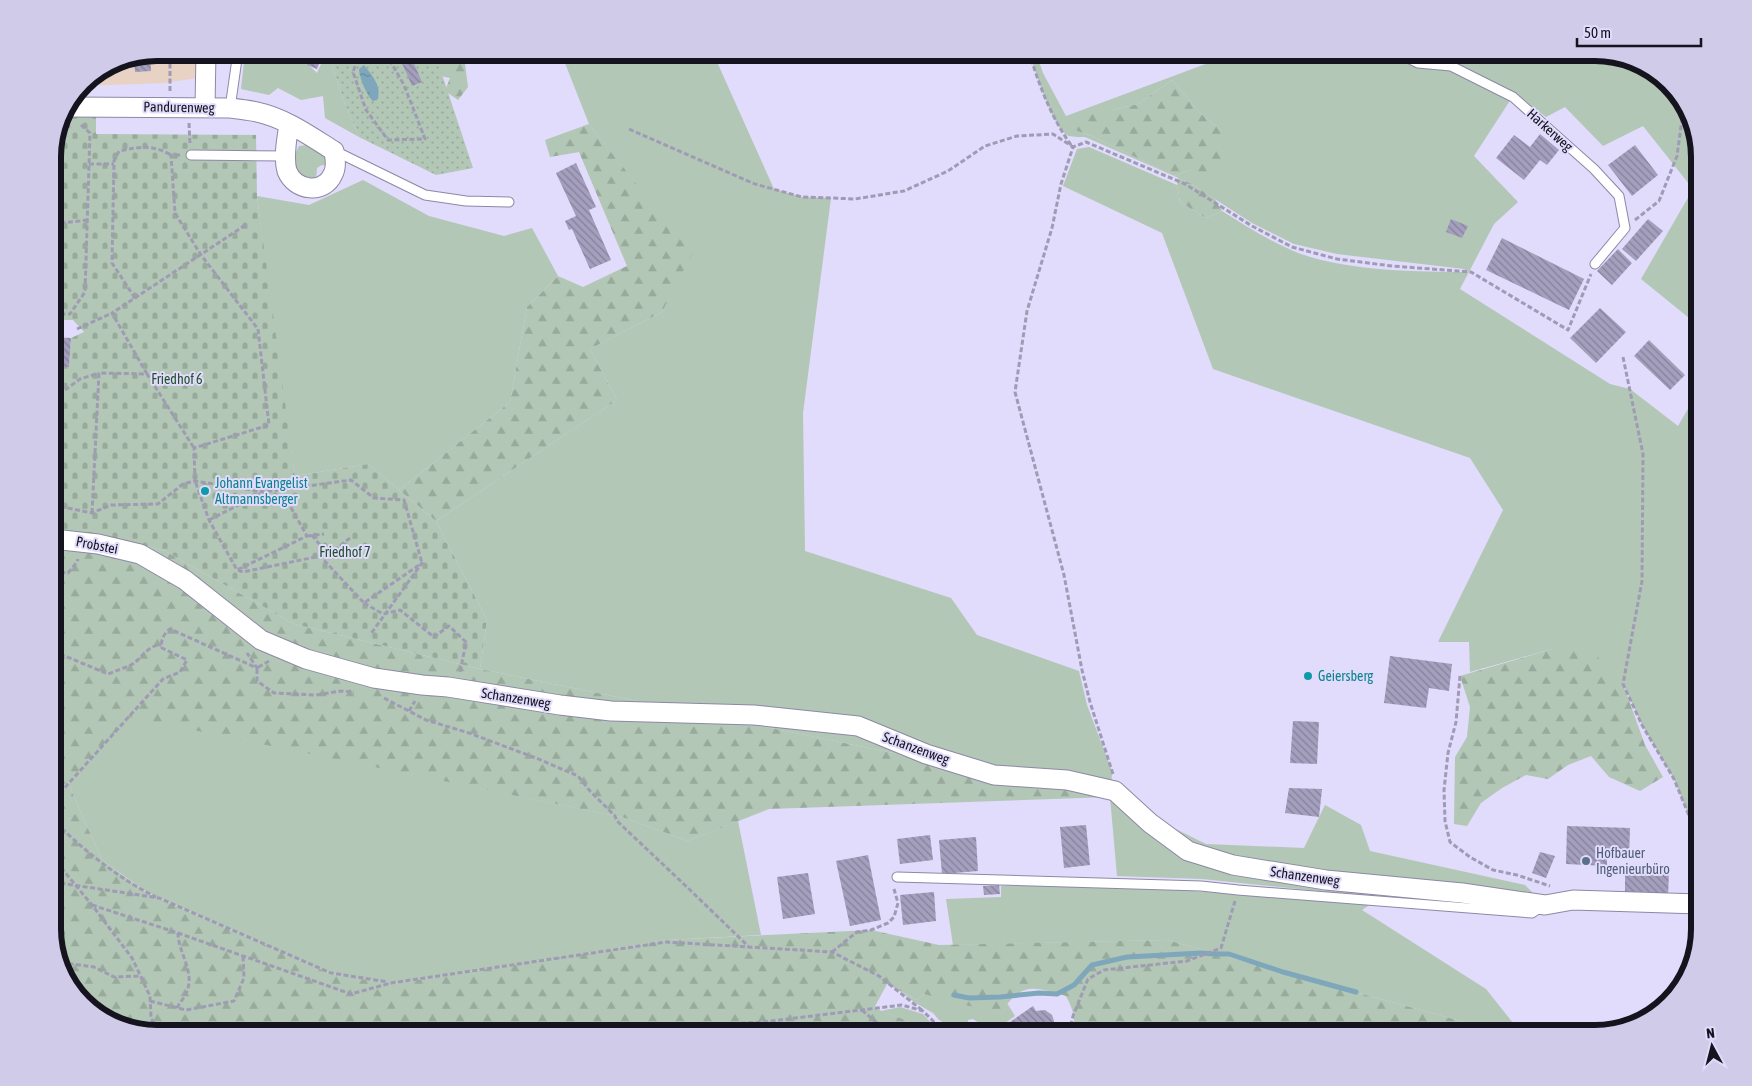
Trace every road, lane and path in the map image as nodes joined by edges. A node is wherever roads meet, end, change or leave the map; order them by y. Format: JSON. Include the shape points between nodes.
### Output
{"nodes":[{"id":1,"x":170,"y":61,"type":"edge"},
{"id":2,"x":206,"y":61,"type":"edge"},
{"id":3,"x":237,"y":61,"type":"edge"},
{"id":4,"x":357,"y":61,"type":"edge"},
{"id":5,"x":390,"y":61,"type":"edge"},
{"id":6,"x":1032,"y":61,"type":"edge"},
{"id":7,"x":1414,"y":61,"type":"edge"},
{"id":8,"x":75,"y":107,"type":"edge"},
{"id":9,"x":170,"y":107,"type":"junction"},
{"id":10,"x":205,"y":107,"type":"junction"},
{"id":11,"x":230,"y":108,"type":"junction"},
{"id":12,"x":1682,"y":118,"type":"edge"},
{"id":13,"x":189,"y":120,"type":"dead end"},
{"id":14,"x":289,"y":124,"type":"junction"},
{"id":15,"x":67,"y":127,"type":"edge"},
{"id":16,"x":628,"y":129,"type":"dead end"},
{"id":17,"x":190,"y":136,"type":"dead end"},
{"id":18,"x":1073,"y":147,"type":"junction"},
{"id":19,"x":334,"y":150,"type":"junction"},
{"id":20,"x":171,"y":155,"type":"junction"},
{"id":21,"x":190,"y":155,"type":"joint"},
{"id":22,"x":286,"y":156,"type":"junction"},
{"id":23,"x":89,"y":164,"type":"junction"},
{"id":24,"x":114,"y":164,"type":"junction"},
{"id":25,"x":509,"y":202,"type":"dead end"},
{"id":26,"x":88,"y":220,"type":"junction"},
{"id":27,"x":61,"y":223,"type":"edge"},
{"id":28,"x":247,"y":224,"type":"dead end"},
{"id":29,"x":1625,"y":228,"type":"junction"},
{"id":30,"x":201,"y":255,"type":"junction"},
{"id":31,"x":1595,"y":264,"type":"joint"},
{"id":32,"x":135,"y":298,"type":"junction"},
{"id":33,"x":112,"y":313,"type":"junction"},
{"id":34,"x":61,"y":314,"type":"edge"},
{"id":35,"x":77,"y":329,"type":"dead end"},
{"id":36,"x":1623,"y":358,"type":"dead end"},
{"id":37,"x":99,"y":373,"type":"junction"},
{"id":38,"x":147,"y":374,"type":"junction"},
{"id":39,"x":61,"y":393,"type":"edge"},
{"id":40,"x":194,"y":448,"type":"junction"},
{"id":41,"x":195,"y":481,"type":"junction"},
{"id":42,"x":280,"y":490,"type":"junction"},
{"id":43,"x":264,"y":492,"type":"junction"},
{"id":44,"x":61,"y":507,"type":"edge"},
{"id":45,"x":92,"y":513,"type":"junction"},
{"id":46,"x":209,"y":520,"type":"junction"},
{"id":47,"x":324,"y":534,"type":"dead end"},
{"id":48,"x":312,"y":535,"type":"junction"},
{"id":49,"x":307,"y":536,"type":"junction"},
{"id":50,"x":350,"y":538,"type":"dead end"},
{"id":51,"x":61,"y":540,"type":"edge"},
{"id":52,"x":84,"y":542,"type":"junction"},
{"id":53,"x":140,"y":554,"type":"joint"},
{"id":54,"x":328,"y":555,"type":"junction"},
{"id":55,"x":320,"y":556,"type":"junction"},
{"id":56,"x":422,"y":564,"type":"junction"},
{"id":57,"x":237,"y":570,"type":"junction"},
{"id":58,"x":61,"y":573,"type":"edge"},
{"id":59,"x":364,"y":603,"type":"junction"},
{"id":60,"x":383,"y":614,"type":"junction"},
{"id":61,"x":370,"y":635,"type":"dead end"},
{"id":62,"x":161,"y":645,"type":"junction"},
{"id":63,"x":243,"y":646,"type":"dead end"},
{"id":64,"x":287,"y":651,"type":"junction"},
{"id":65,"x":61,"y":654,"type":"edge"},
{"id":66,"x":257,"y":668,"type":"junction"},
{"id":67,"x":1460,"y":676,"type":"dead end"},
{"id":68,"x":457,"y":688,"type":"junction"},
{"id":69,"x":358,"y":692,"type":"dead end"},
{"id":70,"x":384,"y":698,"type":"dead end"},
{"id":71,"x":61,"y":792,"type":"edge"},
{"id":72,"x":1124,"y":799,"type":"junction"},
{"id":73,"x":1691,"y":819,"type":"edge"},
{"id":74,"x":61,"y":828,"type":"edge"},
{"id":75,"x":61,"y":869,"type":"edge"},
{"id":76,"x":897,"y":878,"type":"joint"},
{"id":77,"x":61,"y":883,"type":"edge"},
{"id":78,"x":77,"y":886,"type":"junction"},
{"id":79,"x":1238,"y":890,"type":"junction"},
{"id":80,"x":159,"y":898,"type":"junction"},
{"id":81,"x":1573,"y":900,"type":"junction"},
{"id":82,"x":1691,"y":904,"type":"edge"},
{"id":83,"x":92,"y":905,"type":"junction"},
{"id":84,"x":1545,"y":905,"type":"junction"},
{"id":85,"x":178,"y":933,"type":"junction"},
{"id":86,"x":748,"y":947,"type":"junction"},
{"id":87,"x":832,"y":952,"type":"junction"},
{"id":88,"x":243,"y":956,"type":"junction"},
{"id":89,"x":68,"y":964,"type":"edge"},
{"id":90,"x":140,"y":976,"type":"junction"},
{"id":91,"x":391,"y":983,"type":"junction"},
{"id":92,"x":150,"y":1001,"type":"junction"},
{"id":93,"x":177,"y":1008,"type":"junction"},
{"id":94,"x":861,"y":1010,"type":"junction"},
{"id":95,"x":923,"y":1012,"type":"junction"},
{"id":96,"x":936,"y":1024,"type":"edge"},
{"id":97,"x":154,"y":1025,"type":"edge"},
{"id":98,"x":717,"y":1025,"type":"edge"},
{"id":99,"x":879,"y":1025,"type":"edge"},
{"id":100,"x":1070,"y":1025,"type":"edge"}],
"edges":[{"from":1,"to":9,"type":"path"},
{"from":2,"to":10,"type":"street"},
{"from":3,"to":11,"type":"lane"},
{"from":4,"to":5,"type":"path","via":[[353,72],[366,110],[388,140],[425,140],[404,86]]},
{"from":6,"to":18,"type":"path","via":[[1055,121]]},
{"from":7,"to":29,"type":"lane","name":"Harkerweg","via":[[1450,66],[1513,97],[1594,169],[1619,196]]},
{"from":8,"to":9,"type":"street","name":"Pandurenweg"},
{"from":9,"to":10,"type":"street","name":"Pandurenweg"},
{"from":10,"to":11,"type":"street","name":"Pandurenweg"},
{"from":11,"to":14,"type":"street","name":"Pandurenweg","via":[[256,111]]},
{"from":12,"to":29,"type":"path","via":[[1677,156],[1659,201]]},
{"from":13,"to":17,"type":"path"},
{"from":14,"to":19,"type":"street","name":"Pandurenweg"},
{"from":14,"to":22,"type":"street"},
{"from":15,"to":23,"type":"path","via":[[82,125],[90,133]]},
{"from":16,"to":18,"type":"path","via":[[756,184],[802,197],[839,199],[904,190],[948,171],[985,146],[1017,136],[1053,134]]},
{"from":18,"to":31,"type":"path","via":[[1086,142],[1185,184],[1292,247],[1337,259],[1471,272],[1568,330]]},
{"from":18,"to":72,"type":"path","via":[[1027,311],[1015,392],[1064,575],[1090,702]]},
{"from":19,"to":22,"type":"street","via":[[336,165],[333,174],[320,187],[301,186],[293,180],[287,170]]},
{"from":19,"to":25,"type":"lane","name":"Pandurenweg","via":[[425,195],[466,201]]},
{"from":20,"to":21,"type":"path"},
{"from":20,"to":24,"type":"path","via":[[160,148],[140,147],[119,151]]},
{"from":20,"to":30,"type":"path","via":[[175,213]]},
{"from":21,"to":22,"type":"lane"},
{"from":23,"to":24,"type":"path"},
{"from":23,"to":26,"type":"path"},
{"from":24,"to":32,"type":"path","via":[[112,263]]},
{"from":26,"to":27,"type":"path"},
{"from":26,"to":34,"type":"path","via":[[85,292],[70,314]]},
{"from":28,"to":30,"type":"path"},
{"from":29,"to":31,"type":"lane"},
{"from":30,"to":32,"type":"path"},
{"from":30,"to":40,"type":"path","via":[[258,329],[270,425]]},
{"from":32,"to":33,"type":"path"},
{"from":33,"to":35,"type":"path"},
{"from":33,"to":38,"type":"path"},
{"from":36,"to":73,"type":"path","via":[[1643,454],[1642,581],[1623,684],[1642,725],[1674,779]]},
{"from":37,"to":38,"type":"path"},
{"from":37,"to":39,"type":"path","via":[[80,379]]},
{"from":37,"to":45,"type":"path"},
{"from":38,"to":40,"type":"path"},
{"from":40,"to":41,"type":"path"},
{"from":41,"to":43,"type":"path"},
{"from":41,"to":45,"type":"path","via":[[183,484],[158,504],[111,505]]},
{"from":41,"to":46,"type":"path"},
{"from":42,"to":43,"type":"path"},
{"from":42,"to":49,"type":"path"},
{"from":42,"to":56,"type":"path","via":[[351,480],[374,498],[404,500]]},
{"from":43,"to":46,"type":"path"},
{"from":44,"to":45,"type":"path"},
{"from":46,"to":57,"type":"path"},
{"from":47,"to":48,"type":"path"},
{"from":48,"to":49,"type":"path"},
{"from":48,"to":54,"type":"path"},
{"from":49,"to":57,"type":"path"},
{"from":50,"to":54,"type":"path"},
{"from":51,"to":52,"type":"street","name":"Probstei"},
{"from":52,"to":53,"type":"street","name":"Probstei"},
{"from":52,"to":58,"type":"path","via":[[77,562],[68,573]]},
{"from":53,"to":64,"type":"street","name":"Schanzenweg","via":[[185,580],[261,640]]},
{"from":54,"to":55,"type":"path"},
{"from":55,"to":57,"type":"path","via":[[243,572]]},
{"from":55,"to":59,"type":"path"},
{"from":56,"to":59,"type":"path"},
{"from":56,"to":60,"type":"path"},
{"from":59,"to":60,"type":"path"},
{"from":60,"to":61,"type":"path"},
{"from":60,"to":68,"type":"path","via":[[400,610],[434,637],[449,626],[466,642]]},
{"from":62,"to":65,"type":"path","via":[[155,645],[132,664],[108,674]]},
{"from":62,"to":66,"type":"path","via":[[170,630]]},
{"from":62,"to":71,"type":"path","via":[[187,660],[180,672],[163,679]]},
{"from":63,"to":66,"type":"path"},
{"from":64,"to":66,"type":"path"},
{"from":64,"to":68,"type":"street","name":"Schanzenweg","via":[[374,678]]},
{"from":66,"to":69,"type":"path","via":[[257,681],[274,693]]},
{"from":67,"to":81,"type":"path","via":[[1444,790],[1445,821],[1450,842],[1493,870],[1536,881]]},
{"from":68,"to":72,"type":"street","name":"Schanzenweg","via":[[560,706],[611,711],[754,715],[858,726],[926,754],[994,775],[1066,780],[1115,791]]},
{"from":70,"to":86,"type":"path","via":[[426,720],[502,745],[578,776],[617,821]]},
{"from":72,"to":84,"type":"street","name":"Schanzenweg","via":[[1188,851],[1233,865],[1326,880],[1462,893]]},
{"from":74,"to":80,"type":"path","via":[[134,886]]},
{"from":75,"to":78,"type":"path"},
{"from":76,"to":79,"type":"lane","via":[[1201,886]]},
{"from":76,"to":87,"type":"path","via":[[894,890],[898,903],[894,917],[871,930],[857,932]]},
{"from":77,"to":78,"type":"path"},
{"from":78,"to":80,"type":"path"},
{"from":78,"to":83,"type":"path"},
{"from":79,"to":84,"type":"lane","via":[[1532,913]]},
{"from":79,"to":100,"type":"path","via":[[1222,948],[1187,961],[1104,970],[1088,979]]},
{"from":80,"to":91,"type":"path","via":[[331,973]]},
{"from":81,"to":82,"type":"street","name":"Schanzenweg"},
{"from":81,"to":84,"type":"street","name":"Schanzenweg"},
{"from":83,"to":85,"type":"path"},
{"from":83,"to":90,"type":"path","via":[[132,958]]},
{"from":85,"to":88,"type":"path"},
{"from":85,"to":93,"type":"path","via":[[190,978],[188,990]]},
{"from":86,"to":87,"type":"path"},
{"from":86,"to":91,"type":"path","via":[[666,942]]},
{"from":87,"to":95,"type":"path","via":[[878,976]]},
{"from":88,"to":91,"type":"path","via":[[351,994]]},
{"from":88,"to":93,"type":"path","via":[[244,978],[234,1001],[186,1010]]},
{"from":89,"to":90,"type":"path","via":[[94,967],[114,977]]},
{"from":90,"to":92,"type":"path"},
{"from":92,"to":93,"type":"path"},
{"from":92,"to":97,"type":"path"},
{"from":94,"to":95,"type":"path","via":[[902,1005]]},
{"from":94,"to":98,"type":"path"},
{"from":94,"to":99,"type":"path"},
{"from":95,"to":96,"type":"path"}]}
